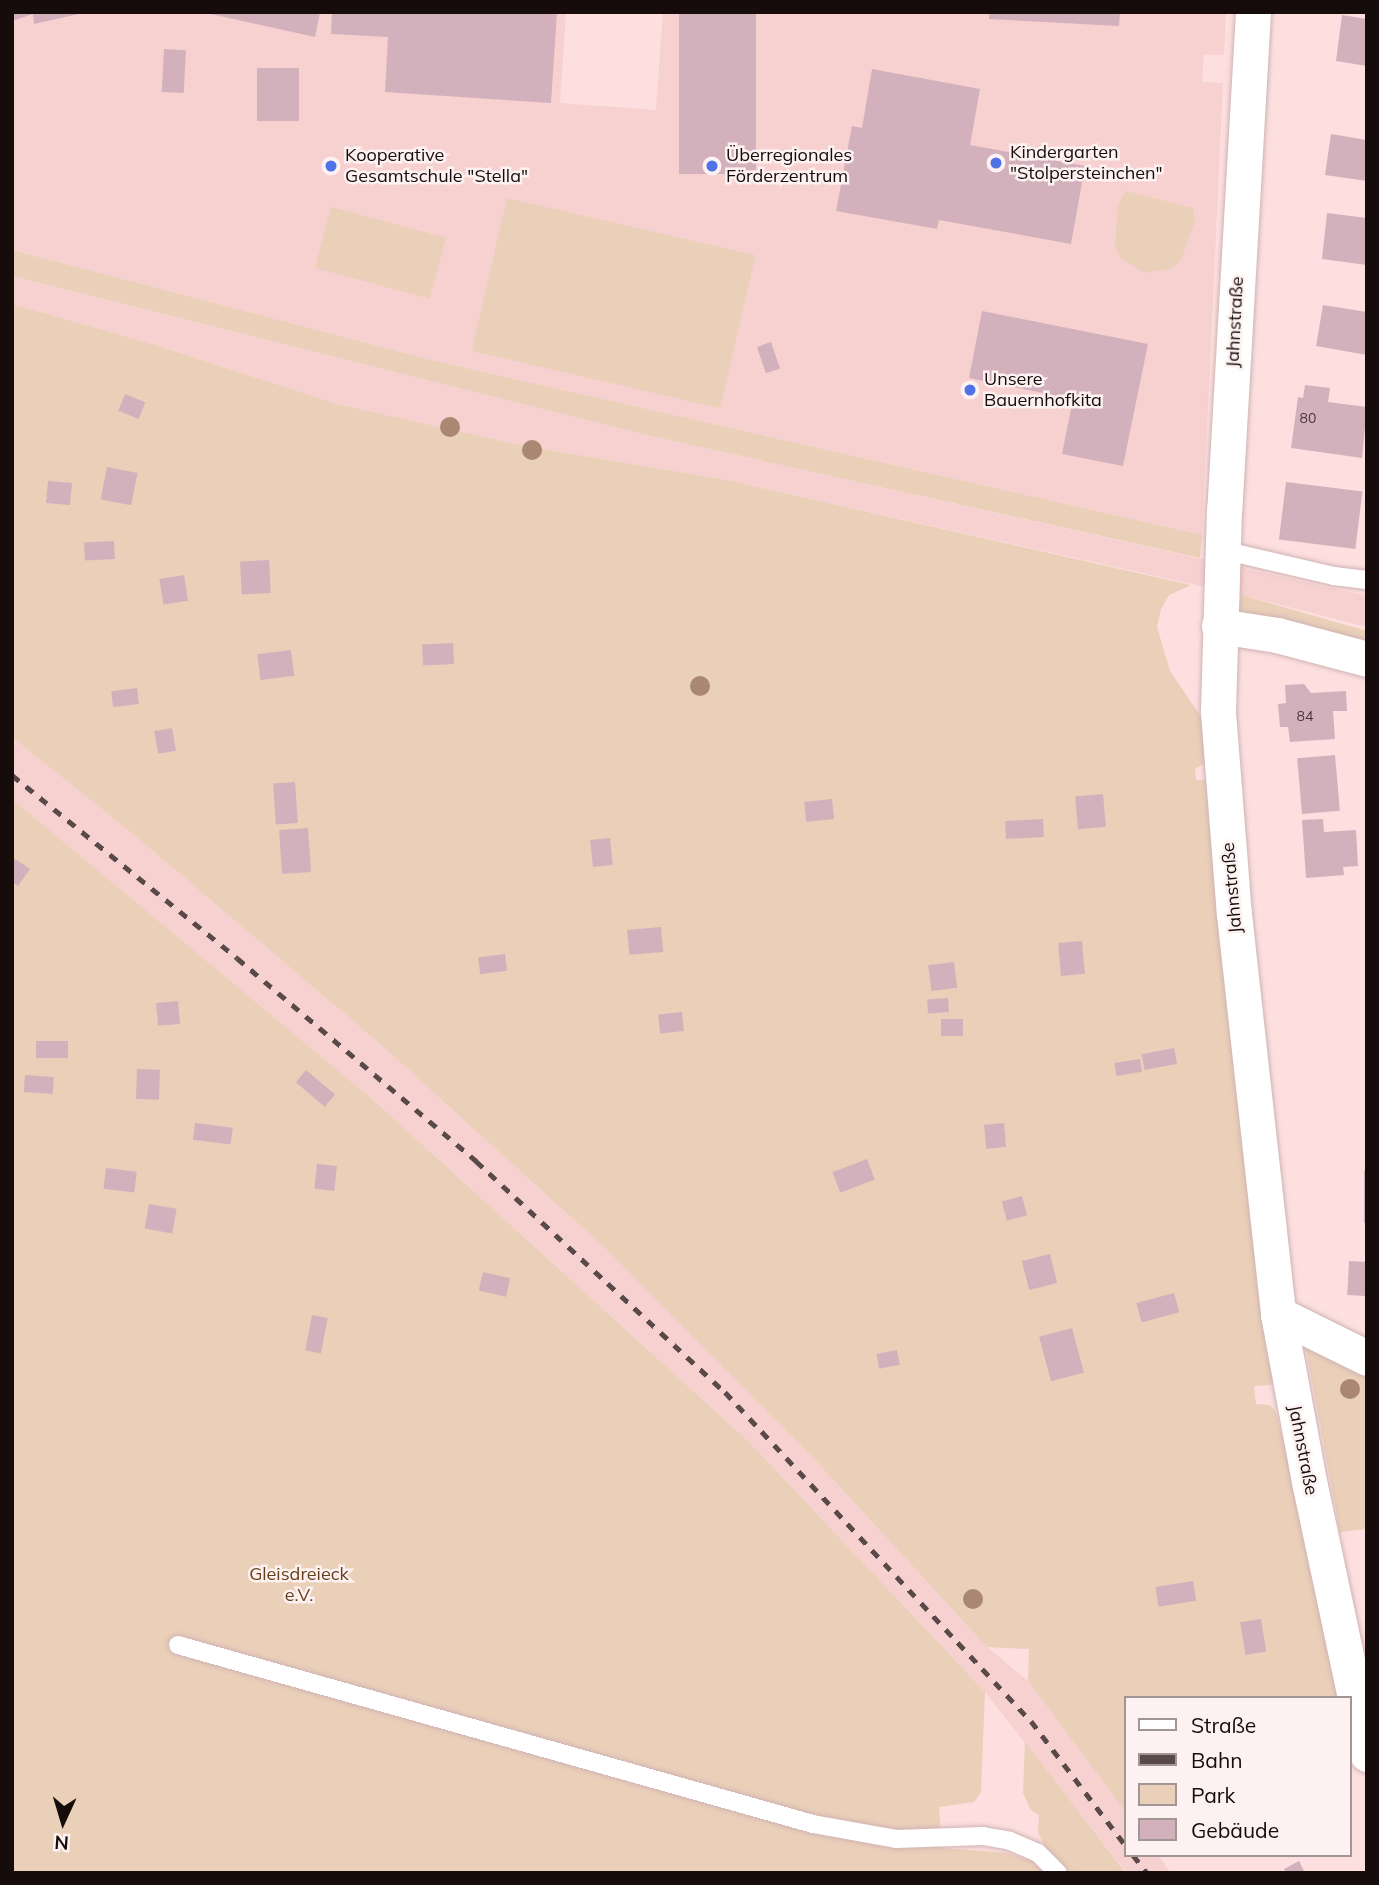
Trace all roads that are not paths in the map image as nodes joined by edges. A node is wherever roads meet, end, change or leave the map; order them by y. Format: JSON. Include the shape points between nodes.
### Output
{"nodes":[{"id":1,"x":1253,"y":12,"type":"edge"},
{"id":2,"x":1222,"y":550,"type":"junction"},
{"id":3,"x":1367,"y":580,"type":"edge"},
{"id":4,"x":1219,"y":626,"type":"junction"},
{"id":5,"x":1367,"y":659,"type":"edge"},
{"id":6,"x":1278,"y":1314,"type":"junction"},
{"id":7,"x":1367,"y":1358,"type":"edge"},
{"id":8,"x":178,"y":1644,"type":"dead end"},
{"id":9,"x":1367,"y":1754,"type":"edge"},
{"id":10,"x":1058,"y":1873,"type":"edge"}],
"edges":[{"from":1,"to":2,"type":"street","name":"Jahnstraße"},
{"from":2,"to":3,"type":"lane"},
{"from":2,"to":4,"type":"street","name":"Jahnstraße"},
{"from":4,"to":5,"type":"street","via":[[1277,635]]},
{"from":4,"to":6,"type":"street","name":"Jahnstraße","via":[[1218,712],[1234,914]]},
{"from":6,"to":7,"type":"street"},
{"from":6,"to":9,"type":"street","name":"Jahnstraße"},
{"from":8,"to":10,"type":"lane","via":[[813,1824],[896,1839],[983,1836],[1010,1841],[1038,1853]]}]}
